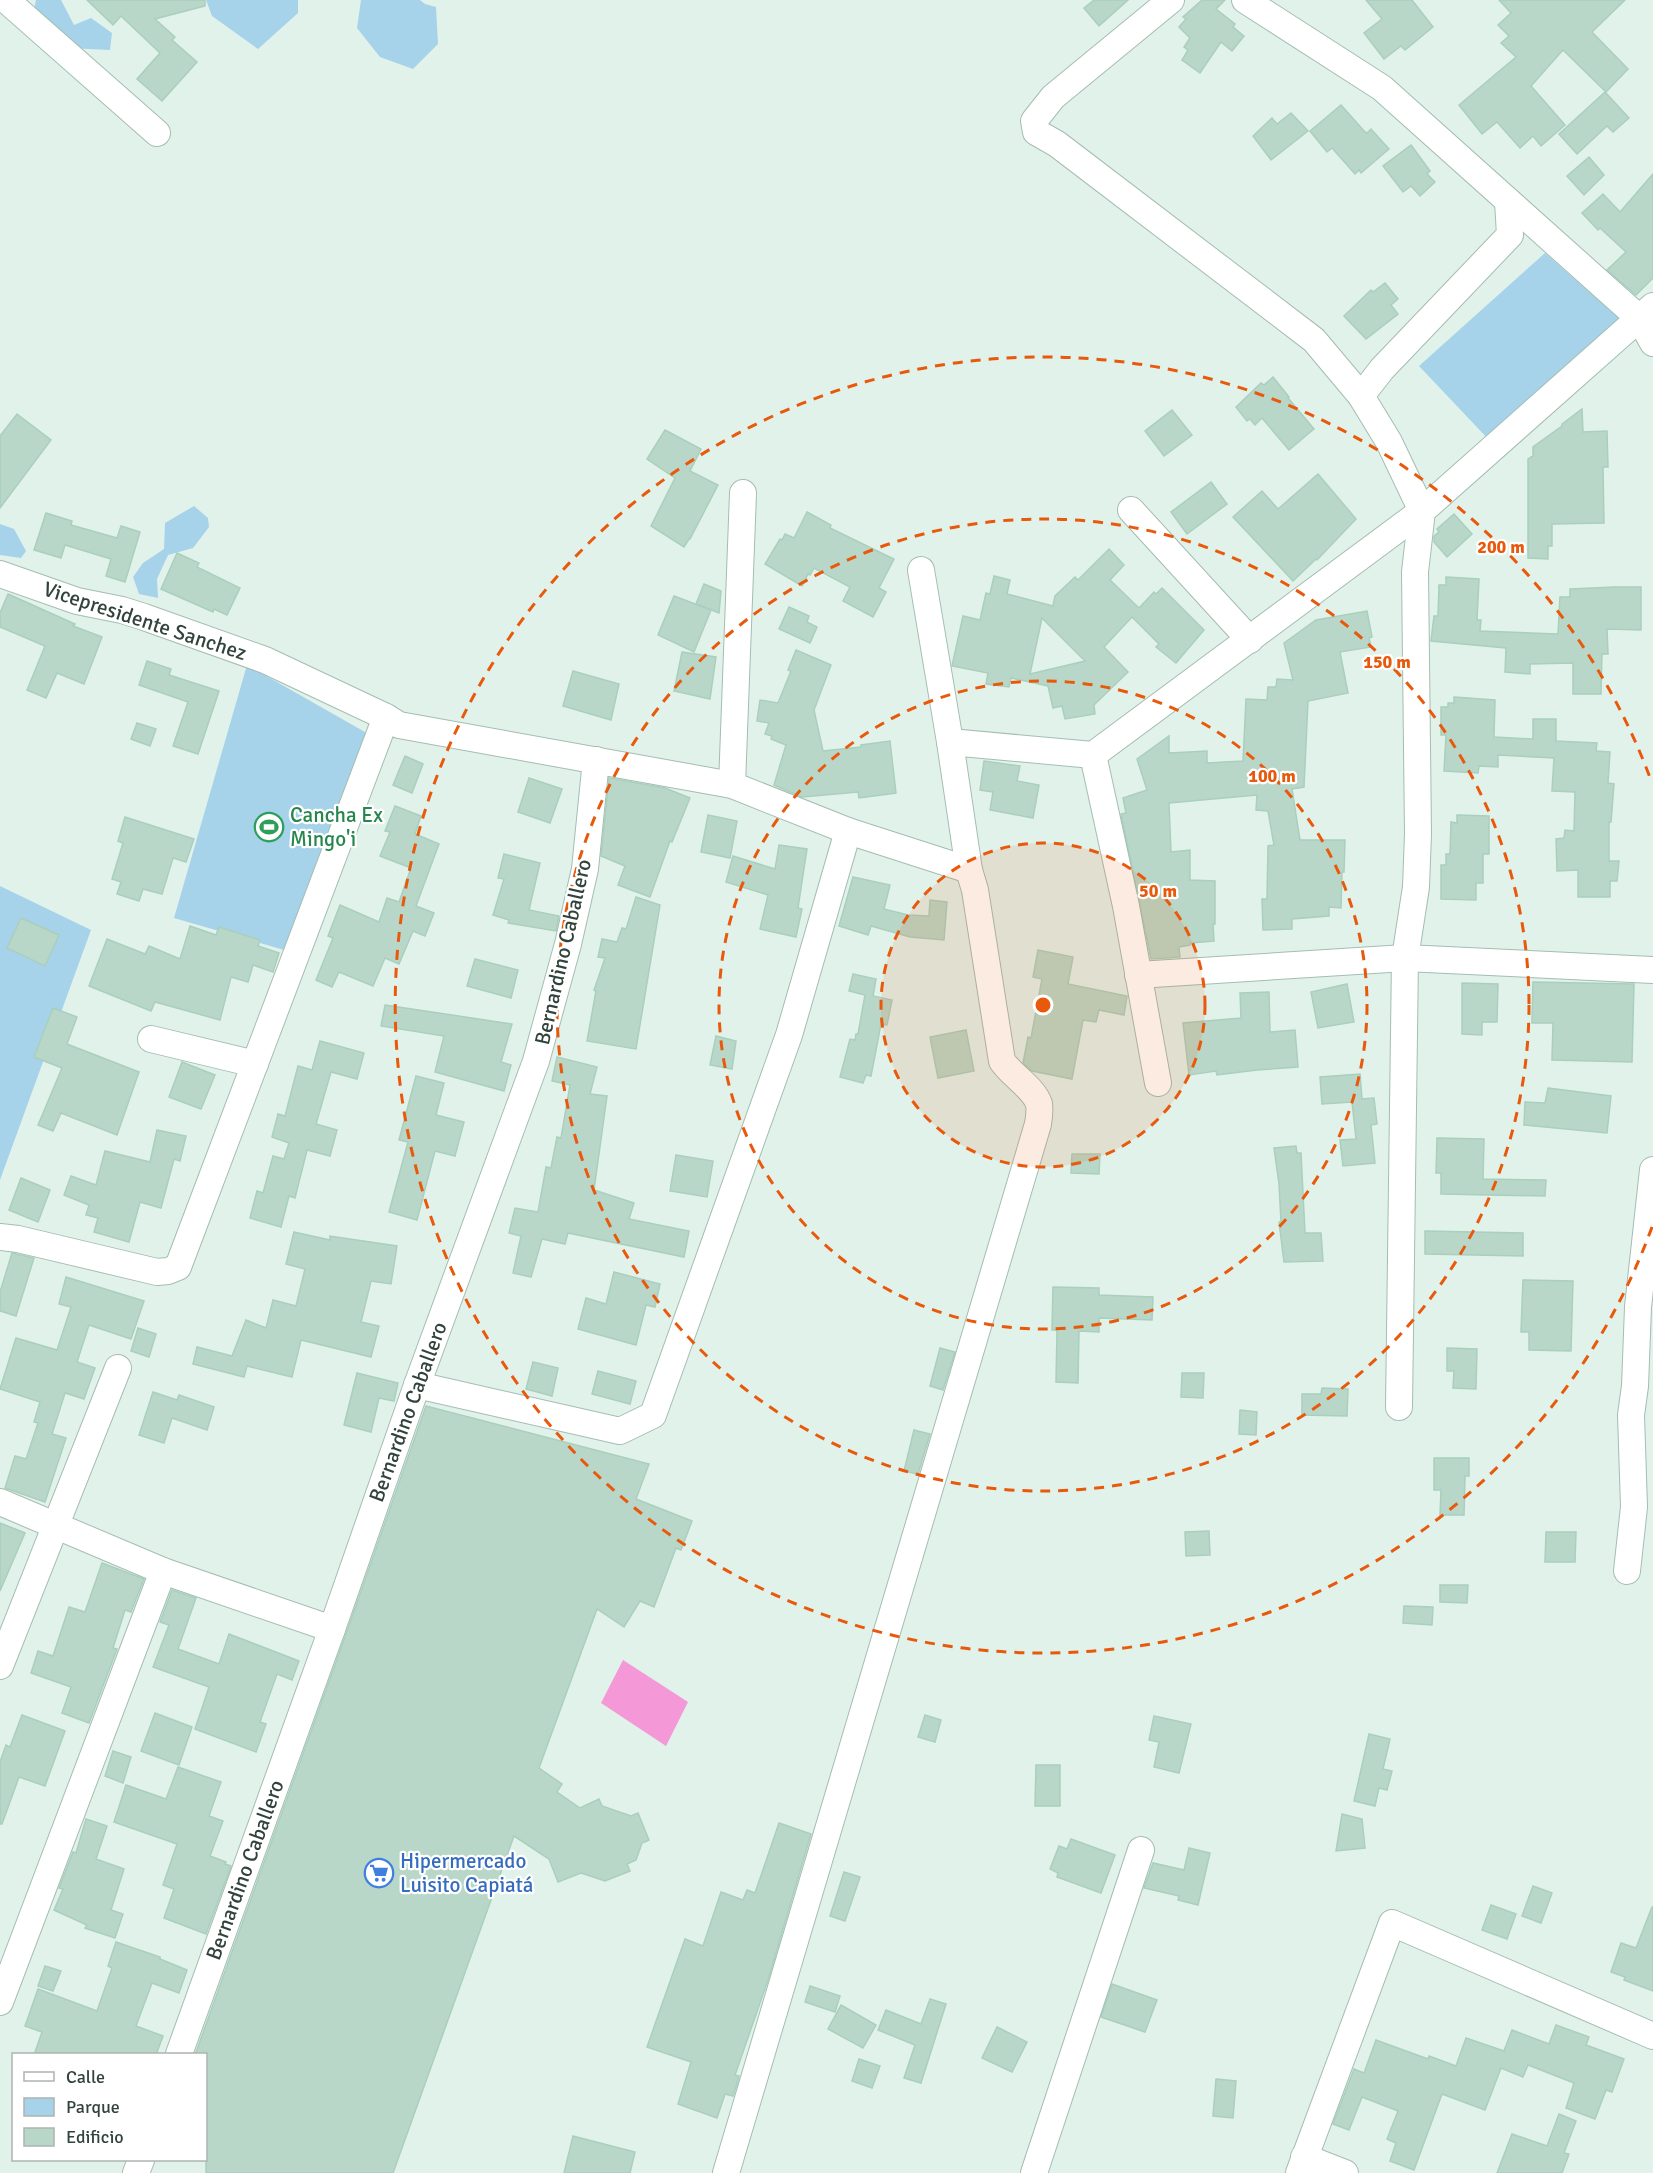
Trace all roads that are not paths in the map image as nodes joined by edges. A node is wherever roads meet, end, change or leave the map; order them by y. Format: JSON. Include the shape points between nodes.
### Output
{"nodes":[{"id":1,"x":6,"y":0,"type":"edge"},
{"id":2,"x":1171,"y":0,"type":"edge"},
{"id":3,"x":1245,"y":0,"type":"edge"},
{"id":4,"x":157,"y":133,"type":"dead end"},
{"id":5,"x":1508,"y":201,"type":"junction"},
{"id":6,"x":1646,"y":312,"type":"edge"},
{"id":7,"x":1653,"y":343,"type":"edge"},
{"id":8,"x":1361,"y":396,"type":"junction"},
{"id":9,"x":743,"y":493,"type":"dead end"},
{"id":10,"x":1131,"y":510,"type":"dead end"},
{"id":11,"x":1422,"y":511,"type":"junction"},
{"id":12,"x":921,"y":570,"type":"dead end"},
{"id":13,"x":0,"y":574,"type":"edge"},
{"id":14,"x":1250,"y":640,"type":"junction"},
{"id":15,"x":386,"y":717,"type":"junction"},
{"id":16,"x":950,"y":742,"type":"junction"},
{"id":17,"x":1093,"y":755,"type":"junction"},
{"id":18,"x":596,"y":760,"type":"junction"},
{"id":19,"x":732,"y":785,"type":"junction"},
{"id":20,"x":848,"y":831,"type":"junction"},
{"id":21,"x":969,"y":870,"type":"junction"},
{"id":22,"x":1406,"y":958,"type":"junction"},
{"id":23,"x":1653,"y":970,"type":"edge"},
{"id":24,"x":1138,"y":975,"type":"junction"},
{"id":25,"x":151,"y":1039,"type":"dead end"},
{"id":26,"x":255,"y":1064,"type":"junction"},
{"id":27,"x":1158,"y":1083,"type":"dead end"},
{"id":28,"x":1653,"y":1170,"type":"edge"},
{"id":29,"x":0,"y":1237,"type":"edge"},
{"id":30,"x":118,"y":1368,"type":"dead end"},
{"id":31,"x":417,"y":1385,"type":"junction"},
{"id":32,"x":1399,"y":1407,"type":"dead end"},
{"id":33,"x":0,"y":1502,"type":"edge"},
{"id":34,"x":56,"y":1526,"type":"junction"},
{"id":35,"x":163,"y":1571,"type":"junction"},
{"id":36,"x":1627,"y":1571,"type":"dead end"},
{"id":37,"x":332,"y":1629,"type":"junction"},
{"id":38,"x":0,"y":1666,"type":"edge"},
{"id":39,"x":1141,"y":1850,"type":"dead end"},
{"id":40,"x":0,"y":2002,"type":"edge"},
{"id":41,"x":1653,"y":2036,"type":"edge"},
{"id":42,"x":180,"y":2053,"type":"edge"},
{"id":43,"x":1301,"y":2165,"type":"edge"},
{"id":44,"x":726,"y":2173,"type":"edge"},
{"id":45,"x":1034,"y":2173,"type":"edge"},
{"id":46,"x":1345,"y":2173,"type":"edge"}],
"edges":[{"from":1,"to":4,"type":"street"},
{"from":2,"to":8,"type":"street","via":[[1053,97],[1034,121],[1036,132],[1314,340]]},
{"from":3,"to":5,"type":"street","via":[[1382,88]]},
{"from":5,"to":6,"type":"street"},
{"from":5,"to":8,"type":"street","via":[[1510,235]]},
{"from":6,"to":7,"type":"street"},
{"from":6,"to":11,"type":"street"},
{"from":8,"to":11,"type":"street","via":[[1389,442]]},
{"from":9,"to":19,"type":"street"},
{"from":10,"to":14,"type":"street"},
{"from":11,"to":14,"type":"street"},
{"from":11,"to":22,"type":"street","via":[[1416,572],[1417,876]]},
{"from":12,"to":16,"type":"street"},
{"from":13,"to":15,"type":"street","name":"Vicepresidente Sanchez","via":[[77,601],[133,613],[265,660]]},
{"from":14,"to":17,"type":"street"},
{"from":15,"to":18,"type":"street","name":"Vicepresidente Sanchez","via":[[399,725]]},
{"from":15,"to":26,"type":"street"},
{"from":16,"to":17,"type":"street"},
{"from":16,"to":21,"type":"street"},
{"from":17,"to":24,"type":"street"},
{"from":18,"to":19,"type":"street","name":"Vicepresidente Sanchez"},
{"from":18,"to":31,"type":"street","name":"Bernardino Caballero","via":[[585,868],[536,1061]]},
{"from":19,"to":20,"type":"street","name":"Vicepresidente Sanchez"},
{"from":20,"to":21,"type":"street","name":"Vicepresidente Sanchez"},
{"from":20,"to":31,"type":"street","via":[[789,1035],[653,1415],[620,1431]]},
{"from":21,"to":44,"type":"street","via":[[1002,1061],[1029,1088],[1039,1105],[1038,1124]]},
{"from":22,"to":23,"type":"street"},
{"from":22,"to":24,"type":"street"},
{"from":22,"to":32,"type":"street"},
{"from":24,"to":27,"type":"street"},
{"from":25,"to":26,"type":"street"},
{"from":26,"to":29,"type":"street","via":[[178,1267],[157,1272]]},
{"from":28,"to":36,"type":"street","via":[[1639,1288],[1631,1415],[1634,1507]]},
{"from":30,"to":34,"type":"street"},
{"from":31,"to":37,"type":"street","name":"Bernardino Caballero"},
{"from":33,"to":34,"type":"street"},
{"from":34,"to":35,"type":"street"},
{"from":34,"to":38,"type":"street"},
{"from":35,"to":37,"type":"street"},
{"from":35,"to":40,"type":"street"},
{"from":37,"to":42,"type":"street","name":"Bernardino Caballero"},
{"from":39,"to":45,"type":"street"},
{"from":41,"to":43,"type":"street","via":[[1392,1923]]},
{"from":43,"to":46,"type":"street"}]}
